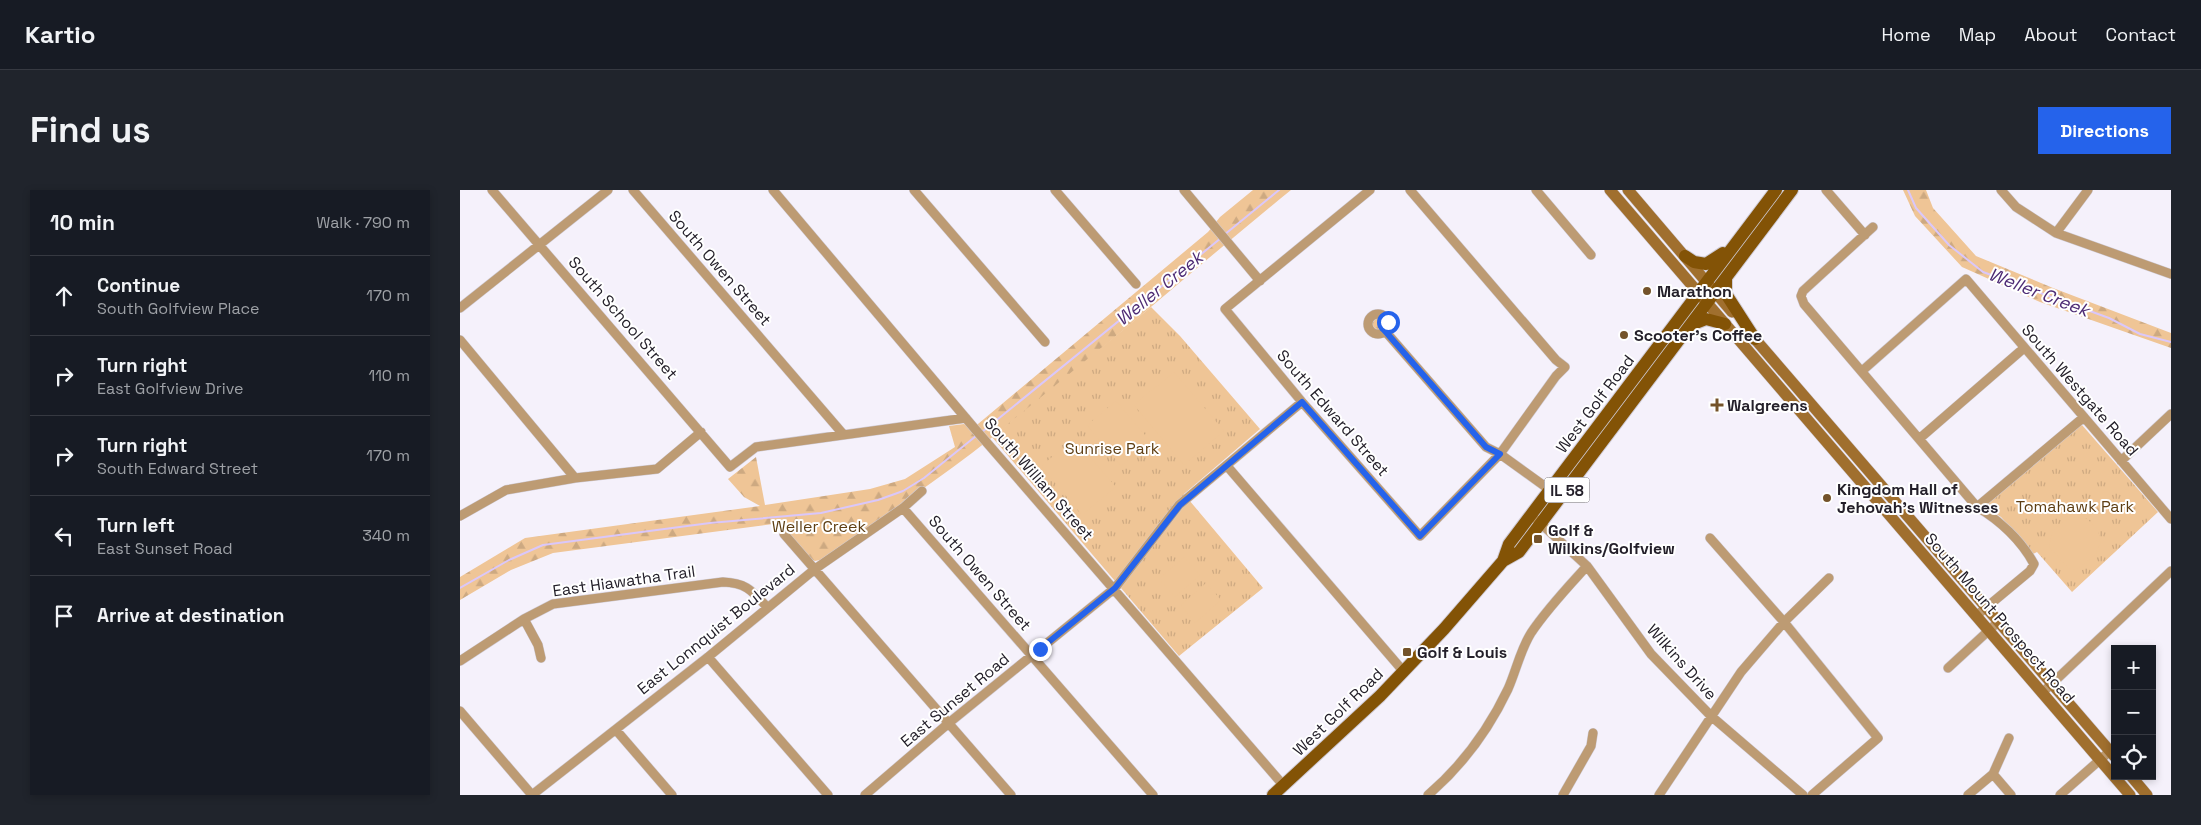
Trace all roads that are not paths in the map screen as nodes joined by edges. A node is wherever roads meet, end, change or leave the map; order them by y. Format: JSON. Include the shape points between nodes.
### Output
{"nodes":[{"id":1,"x":492,"y":190,"type":"edge"},
{"id":2,"x":608,"y":190,"type":"edge"},
{"id":3,"x":634,"y":190,"type":"edge"},
{"id":4,"x":773,"y":190,"type":"edge"},
{"id":5,"x":914,"y":190,"type":"edge"},
{"id":6,"x":1055,"y":190,"type":"edge"},
{"id":7,"x":1184,"y":190,"type":"edge"},
{"id":8,"x":1370,"y":190,"type":"edge"},
{"id":9,"x":1410,"y":190,"type":"edge"},
{"id":10,"x":1536,"y":190,"type":"edge"},
{"id":11,"x":1610,"y":190,"type":"edge"},
{"id":12,"x":1628,"y":190,"type":"edge"},
{"id":13,"x":1776,"y":190,"type":"edge"},
{"id":14,"x":1792,"y":190,"type":"edge"},
{"id":15,"x":1826,"y":190,"type":"edge"},
{"id":16,"x":2000,"y":190,"type":"edge"},
{"id":17,"x":2088,"y":190,"type":"edge"},
{"id":18,"x":1872,"y":227,"type":"dead end"},
{"id":19,"x":2056,"y":233,"type":"junction"},
{"id":20,"x":1865,"y":235,"type":"junction"},
{"id":21,"x":1739,"y":238,"type":"junction"},
{"id":22,"x":540,"y":244,"type":"junction"},
{"id":23,"x":1591,"y":255,"type":"dead end"},
{"id":24,"x":1685,"y":256,"type":"junction"},
{"id":25,"x":2171,"y":274,"type":"edge"},
{"id":26,"x":1726,"y":278,"type":"junction"},
{"id":27,"x":1260,"y":280,"type":"junction"},
{"id":28,"x":1707,"y":282,"type":"junction"},
{"id":29,"x":1136,"y":284,"type":"dead end"},
{"id":30,"x":1716,"y":292,"type":"junction"},
{"id":31,"x":1698,"y":294,"type":"junction"},
{"id":32,"x":1707,"y":304,"type":"junction"},
{"id":33,"x":460,"y":308,"type":"edge"},
{"id":34,"x":1724,"y":324,"type":"junction"},
{"id":35,"x":1691,"y":325,"type":"junction"},
{"id":36,"x":1385,"y":331,"type":"dead end"},
{"id":37,"x":1755,"y":339,"type":"junction"},
{"id":38,"x":460,"y":340,"type":"edge"},
{"id":39,"x":1045,"y":342,"type":"dead end"},
{"id":40,"x":2024,"y":348,"type":"junction"},
{"id":41,"x":1862,"y":371,"type":"junction"},
{"id":42,"x":1302,"y":402,"type":"junction"},
{"id":43,"x":2171,"y":414,"type":"edge"},
{"id":44,"x":2084,"y":417,"type":"junction"},
{"id":45,"x":966,"y":418,"type":"junction"},
{"id":46,"x":701,"y":432,"type":"junction"},
{"id":47,"x":843,"y":434,"type":"junction"},
{"id":48,"x":1920,"y":439,"type":"junction"},
{"id":49,"x":1500,"y":454,"type":"junction"},
{"id":50,"x":2121,"y":461,"type":"junction"},
{"id":51,"x":1227,"y":466,"type":"junction"},
{"id":52,"x":576,"y":478,"type":"junction"},
{"id":53,"x":922,"y":491,"type":"dead end"},
{"id":54,"x":1556,"y":494,"type":"junction"},
{"id":55,"x":1977,"y":507,"type":"junction"},
{"id":56,"x":903,"y":508,"type":"junction"},
{"id":57,"x":460,"y":516,"type":"edge"},
{"id":58,"x":2171,"y":519,"type":"edge"},
{"id":59,"x":1536,"y":520,"type":"junction"},
{"id":60,"x":784,"y":534,"type":"dead end"},
{"id":61,"x":1710,"y":538,"type":"dead end"},
{"id":62,"x":1587,"y":566,"type":"junction"},
{"id":63,"x":815,"y":569,"type":"junction"},
{"id":64,"x":2171,"y":570,"type":"edge"},
{"id":65,"x":1829,"y":578,"type":"dead end"},
{"id":66,"x":1115,"y":588,"type":"junction"},
{"id":67,"x":767,"y":608,"type":"junction"},
{"id":68,"x":1986,"y":608,"type":"junction"},
{"id":69,"x":1976,"y":616,"type":"junction"},
{"id":70,"x":524,"y":619,"type":"junction"},
{"id":71,"x":1784,"y":622,"type":"junction"},
{"id":72,"x":1998,"y":622,"type":"junction"},
{"id":73,"x":1989,"y":631,"type":"junction"},
{"id":74,"x":1032,"y":656,"type":"junction"},
{"id":75,"x":708,"y":657,"type":"junction"},
{"id":76,"x":541,"y":658,"type":"dead end"},
{"id":77,"x":460,"y":661,"type":"edge"},
{"id":78,"x":1948,"y":668,"type":"dead end"},
{"id":79,"x":1404,"y":672,"type":"junction"},
{"id":80,"x":2052,"y":684,"type":"junction"},
{"id":81,"x":2042,"y":693,"type":"junction"},
{"id":82,"x":460,"y":711,"type":"edge"},
{"id":83,"x":1711,"y":716,"type":"junction"},
{"id":84,"x":950,"y":722,"type":"junction"},
{"id":85,"x":616,"y":730,"type":"junction"},
{"id":86,"x":1593,"y":733,"type":"dead end"},
{"id":87,"x":2009,"y":738,"type":"dead end"},
{"id":88,"x":2111,"y":753,"type":"edge"},
{"id":89,"x":2111,"y":754,"type":"edge"},
{"id":90,"x":2100,"y":760,"type":"junction"},
{"id":91,"x":1993,"y":774,"type":"junction"},
{"id":92,"x":2134,"y":780,"type":"edge"},
{"id":93,"x":1284,"y":786,"type":"junction"},
{"id":94,"x":532,"y":795,"type":"edge"},
{"id":95,"x":672,"y":795,"type":"edge"},
{"id":96,"x":828,"y":795,"type":"edge"},
{"id":97,"x":865,"y":795,"type":"edge"},
{"id":98,"x":1011,"y":795,"type":"edge"},
{"id":99,"x":1152,"y":795,"type":"edge"},
{"id":100,"x":1273,"y":795,"type":"edge"},
{"id":101,"x":1428,"y":795,"type":"edge"},
{"id":102,"x":1563,"y":795,"type":"edge"},
{"id":103,"x":1659,"y":795,"type":"edge"},
{"id":104,"x":1803,"y":795,"type":"edge"},
{"id":105,"x":1812,"y":795,"type":"edge"},
{"id":106,"x":1968,"y":795,"type":"edge"},
{"id":107,"x":2011,"y":795,"type":"edge"},
{"id":108,"x":2060,"y":795,"type":"edge"},
{"id":109,"x":2130,"y":795,"type":"edge"},
{"id":110,"x":2147,"y":795,"type":"edge"}],
"edges":[{"from":1,"to":22,"type":"street","name":"South School Street"},
{"from":2,"to":22,"type":"street"},
{"from":3,"to":47,"type":"street","name":"South Owen Street"},
{"from":4,"to":45,"type":"street","name":"South William Street"},
{"from":5,"to":39,"type":"street"},
{"from":6,"to":29,"type":"street"},
{"from":7,"to":27,"type":"street"},
{"from":8,"to":27,"type":"street"},
{"from":9,"to":49,"type":"street","via":[[1556,360],[1565,366]]},
{"from":10,"to":23,"type":"street"},
{"from":11,"to":31,"type":"main road","name":"South Mount Prospect Road"},
{"from":12,"to":24,"type":"main road","name":"South Mount Prospect Road"},
{"from":13,"to":21,"type":"main road","number":"IL 58"},
{"from":14,"to":26,"type":"main road","number":"IL 58"},
{"from":15,"to":20,"type":"street"},
{"from":16,"to":19,"type":"street","via":[[2016,207]]},
{"from":17,"to":19,"type":"street"},
{"from":18,"to":20,"type":"street"},
{"from":19,"to":25,"type":"street"},
{"from":20,"to":41,"type":"street","via":[[1801,296],[1804,304]]},
{"from":21,"to":24,"type":"main road","via":[[1711,262],[1701,264]]},
{"from":21,"to":28,"type":"main road","number":"IL 58"},
{"from":22,"to":33,"type":"street"},
{"from":22,"to":46,"type":"street","name":"South School Street"},
{"from":24,"to":28,"type":"main road","name":"South Mount Prospect Road"},
{"from":26,"to":30,"type":"main road","number":"IL 58"},
{"from":26,"to":37,"type":"main road","via":[[1726,294]]},
{"from":27,"to":42,"type":"street","name":"South Edward Street","via":[[1225,309]]},
{"from":28,"to":30,"type":"main road","name":"South Mount Prospect Road"},
{"from":28,"to":31,"type":"main road","number":"IL 58"},
{"from":30,"to":32,"type":"main road","number":"IL 58"},
{"from":30,"to":37,"type":"main road","name":"South Mount Prospect Road"},
{"from":31,"to":32,"type":"main road","name":"South Mount Prospect Road"},
{"from":31,"to":54,"type":"main road","name":"West Golf Road","number":"IL 58"},
{"from":32,"to":34,"type":"main road","name":"South Mount Prospect Road"},
{"from":32,"to":35,"type":"main road","name":"West Golf Road","number":"IL 58"},
{"from":34,"to":35,"type":"main road","via":[[1706,319]]},
{"from":34,"to":69,"type":"main road","name":"South Mount Prospect Road"},
{"from":35,"to":54,"type":"main road","name":"West Golf Road","number":"IL 58"},
{"from":36,"to":49,"type":"street","via":[[1486,447]]},
{"from":37,"to":68,"type":"main road","name":"South Mount Prospect Road"},
{"from":38,"to":52,"type":"street"},
{"from":40,"to":41,"type":"street","name":"South Westgate Road","via":[[1966,279]]},
{"from":40,"to":44,"type":"street","name":"South Westgate Road"},
{"from":40,"to":48,"type":"street"},
{"from":41,"to":48,"type":"street"},
{"from":42,"to":49,"type":"street","name":"South Edward Street","via":[[1420,536]]},
{"from":42,"to":51,"type":"street","name":"East Sunset Road"},
{"from":43,"to":50,"type":"street"},
{"from":44,"to":50,"type":"street","name":"South Westgate Road"},
{"from":44,"to":55,"type":"street"},
{"from":45,"to":47,"type":"street"},
{"from":45,"to":66,"type":"street","name":"South William Street"},
{"from":46,"to":47,"type":"street","name":"South School Street","via":[[730,467],[756,447]]},
{"from":46,"to":52,"type":"street","via":[[657,469]]},
{"from":48,"to":55,"type":"street"},
{"from":49,"to":54,"type":"street"},
{"from":50,"to":58,"type":"street","name":"South Westgate Road"},
{"from":51,"to":66,"type":"street","name":"East Sunset Road","via":[[1180,505]]},
{"from":51,"to":79,"type":"street"},
{"from":52,"to":57,"type":"street","via":[[506,490]]},
{"from":53,"to":56,"type":"street","name":"East Lonnquist Boulevard"},
{"from":54,"to":59,"type":"main road","name":"West Golf Road","number":"IL 58"},
{"from":55,"to":68,"type":"street","via":[[1996,518],[2034,564]]},
{"from":56,"to":63,"type":"street","name":"East Lonnquist Boulevard"},
{"from":56,"to":74,"type":"street","name":"South Owen Street"},
{"from":59,"to":62,"type":"street","name":"Wilkins Drive"},
{"from":59,"to":79,"type":"main road","name":"West Golf Road","number":"IL 58","via":[[1509,544],[1503,561]]},
{"from":60,"to":63,"type":"street"},
{"from":61,"to":71,"type":"street"},
{"from":62,"to":83,"type":"street","name":"Wilkins Drive","via":[[1651,654]]},
{"from":62,"to":101,"type":"street","via":[[1531,634],[1496,715],[1472,752]]},
{"from":63,"to":67,"type":"street","name":"East Lonnquist Boulevard"},
{"from":63,"to":84,"type":"street"},
{"from":64,"to":80,"type":"street"},
{"from":65,"to":71,"type":"street"},
{"from":66,"to":74,"type":"street","name":"East Sunset Road"},
{"from":66,"to":93,"type":"street","name":"South William Street"},
{"from":67,"to":70,"type":"street","name":"East Hiawatha Trail","via":[[750,588],[723,582],[553,604]]},
{"from":67,"to":75,"type":"street","name":"East Lonnquist Boulevard"},
{"from":68,"to":69,"type":"street"},
{"from":68,"to":72,"type":"main road","name":"South Mount Prospect Road"},
{"from":69,"to":73,"type":"main road","name":"South Mount Prospect Road"},
{"from":70,"to":76,"type":"street"},
{"from":70,"to":77,"type":"street","name":"East Hiawatha Trail"},
{"from":71,"to":83,"type":"street","via":[[1742,672]]},
{"from":71,"to":105,"type":"street","via":[[1878,738]]},
{"from":72,"to":73,"type":"street"},
{"from":72,"to":80,"type":"main road","name":"South Mount Prospect Road"},
{"from":73,"to":78,"type":"street"},
{"from":73,"to":81,"type":"main road","name":"South Mount Prospect Road"},
{"from":74,"to":84,"type":"street","name":"East Sunset Road"},
{"from":74,"to":99,"type":"street","name":"South Owen Street"},
{"from":75,"to":85,"type":"street","name":"East Lonnquist Boulevard"},
{"from":75,"to":96,"type":"street"},
{"from":79,"to":93,"type":"main road","name":"West Golf Road","number":"IL 58"},
{"from":80,"to":81,"type":"street"},
{"from":80,"to":88,"type":"main road","name":"South Mount Prospect Road"},
{"from":81,"to":90,"type":"main road","name":"South Mount Prospect Road"},
{"from":82,"to":94,"type":"street"},
{"from":83,"to":103,"type":"street"},
{"from":83,"to":104,"type":"street","name":"Wilkins Drive"},
{"from":84,"to":97,"type":"street","name":"East Sunset Road"},
{"from":84,"to":98,"type":"street"},
{"from":85,"to":94,"type":"street","name":"East Lonnquist Boulevard"},
{"from":85,"to":95,"type":"street"},
{"from":86,"to":102,"type":"street","via":[[1590,746]]},
{"from":87,"to":91,"type":"street"},
{"from":89,"to":90,"type":"street"},
{"from":90,"to":108,"type":"street"},
{"from":90,"to":109,"type":"main road","name":"South Mount Prospect Road"},
{"from":91,"to":106,"type":"street"},
{"from":91,"to":107,"type":"street"},
{"from":92,"to":110,"type":"main road"},
{"from":93,"to":100,"type":"main road","name":"West Golf Road","number":"IL 58"}]}
